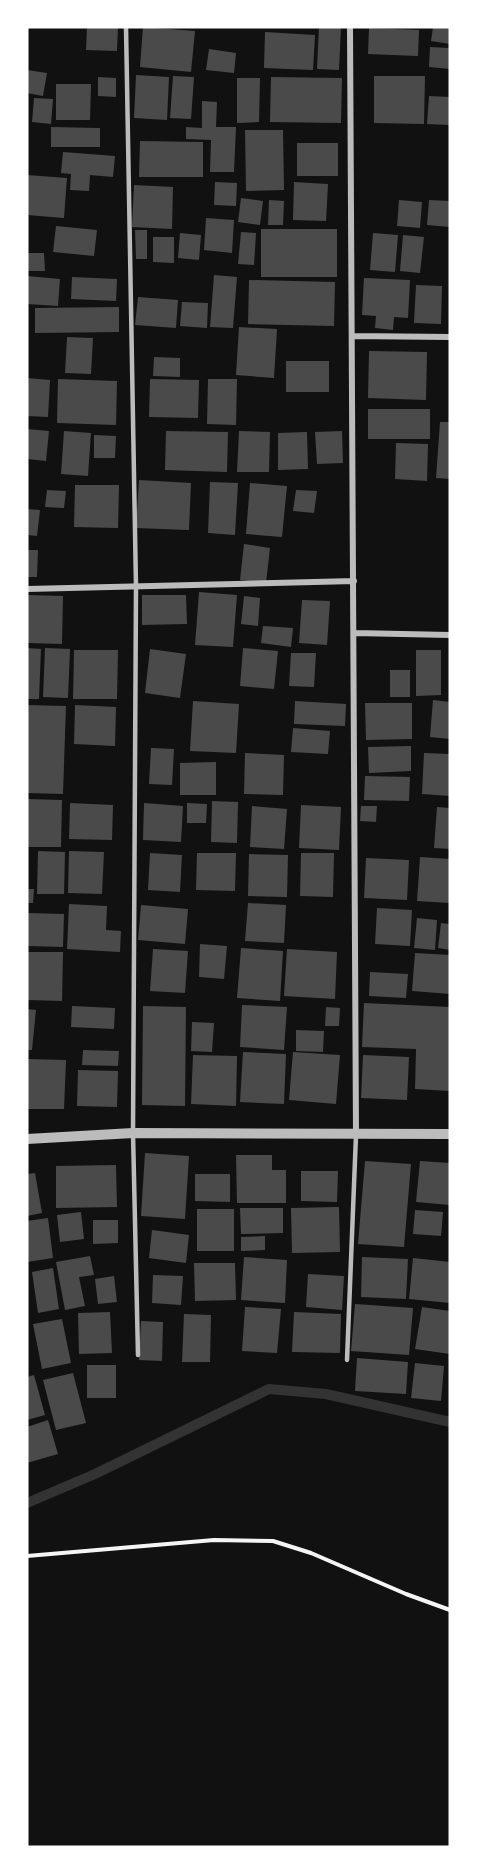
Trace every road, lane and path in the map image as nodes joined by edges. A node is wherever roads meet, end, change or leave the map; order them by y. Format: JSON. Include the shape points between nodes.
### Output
{"nodes":[{"id":1,"x":126,"y":27,"type":"edge"},
{"id":2,"x":350,"y":27,"type":"edge"},
{"id":3,"x":352,"y":336,"type":"junction"},
{"id":4,"x":450,"y":337,"type":"edge"},
{"id":5,"x":354,"y":581,"type":"junction"},
{"id":6,"x":136,"y":587,"type":"junction"},
{"id":7,"x":27,"y":589,"type":"edge"},
{"id":8,"x":354,"y":633,"type":"junction"},
{"id":9,"x":450,"y":635,"type":"edge"},
{"id":10,"x":133,"y":1132,"type":"junction"},
{"id":11,"x":356,"y":1134,"type":"junction"},
{"id":12,"x":450,"y":1134,"type":"edge"},
{"id":13,"x":27,"y":1139,"type":"edge"},
{"id":14,"x":138,"y":1355,"type":"dead end"},
{"id":15,"x":347,"y":1360,"type":"dead end"},
{"id":16,"x":27,"y":1556,"type":"edge"},
{"id":17,"x":450,"y":1610,"type":"edge"}],
"edges":[{"from":1,"to":6,"type":"lane"},
{"from":2,"to":3,"type":"street"},
{"from":3,"to":4,"type":"street"},
{"from":3,"to":5,"type":"street"},
{"from":5,"to":6,"type":"street"},
{"from":5,"to":8,"type":"street"},
{"from":6,"to":7,"type":"street"},
{"from":6,"to":10,"type":"lane"},
{"from":8,"to":9,"type":"street"},
{"from":8,"to":11,"type":"street"},
{"from":10,"to":11,"type":"street"},
{"from":10,"to":13,"type":"street"},
{"from":10,"to":14,"type":"lane"},
{"from":11,"to":12,"type":"street"},
{"from":11,"to":15,"type":"lane"},
{"from":16,"to":17,"type":"path","via":[[214,1540],[273,1541]]}]}
